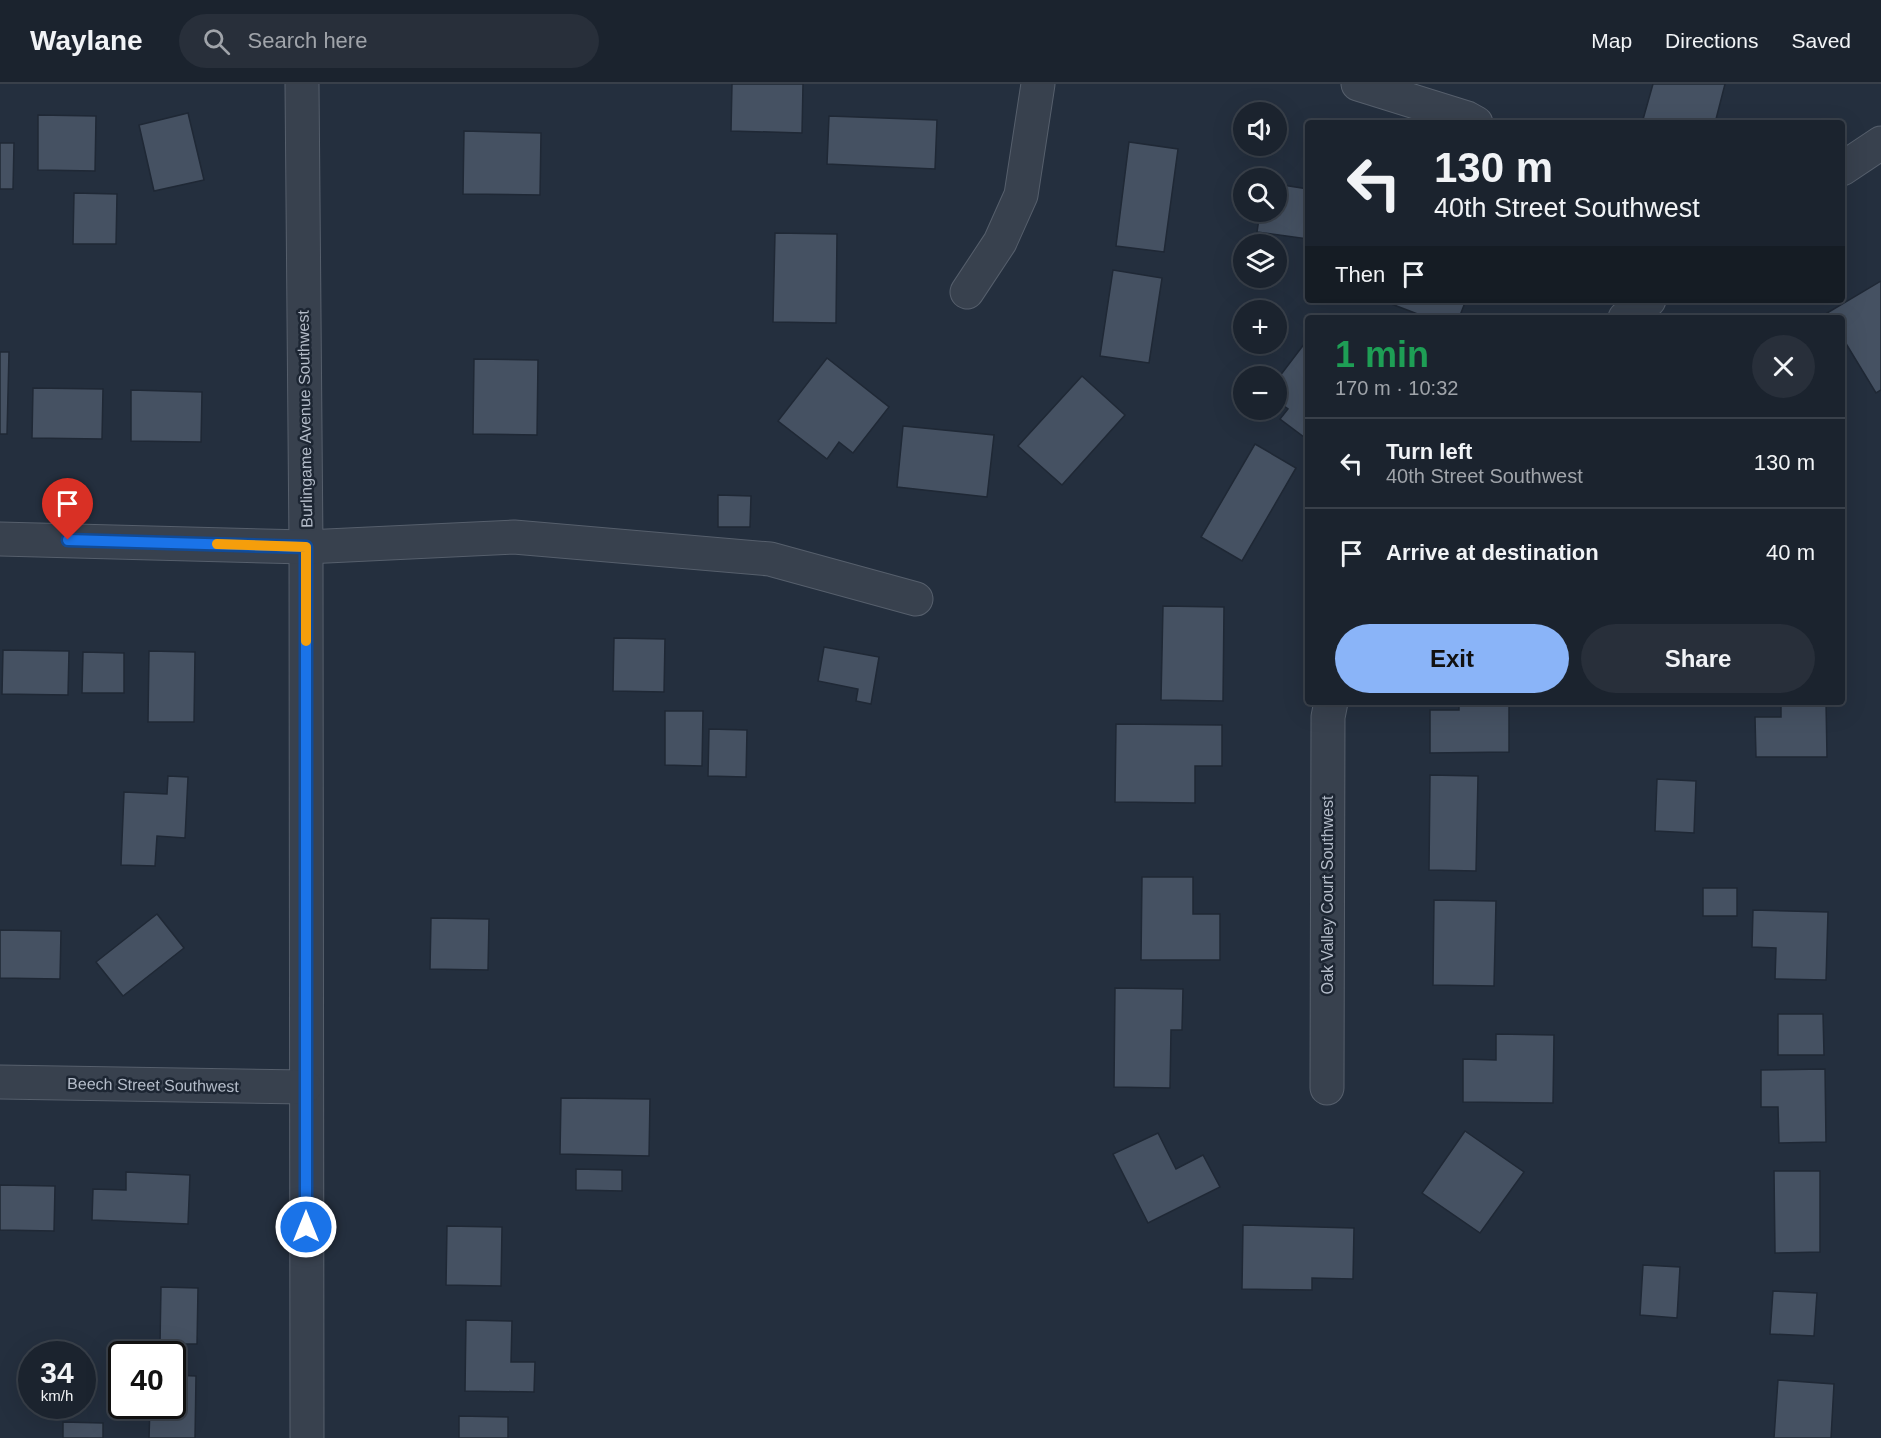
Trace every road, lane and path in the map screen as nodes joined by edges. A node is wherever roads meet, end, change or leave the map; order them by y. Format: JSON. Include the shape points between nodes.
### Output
{"nodes":[{"id":1,"x":302,"y":84,"type":"edge"},
{"id":2,"x":1038,"y":84,"type":"edge"},
{"id":3,"x":1358,"y":84,"type":"edge"},
{"id":4,"x":1471,"y":120,"type":"edge"},
{"id":5,"x":1881,"y":143,"type":"edge"},
{"id":6,"x":1845,"y":167,"type":"edge"},
{"id":7,"x":967,"y":292,"type":"dead end"},
{"id":8,"x":1645,"y":303,"type":"edge"},
{"id":9,"x":1629,"y":315,"type":"edge"},
{"id":10,"x":0,"y":539,"type":"edge"},
{"id":11,"x":306,"y":547,"type":"junction"},
{"id":12,"x":916,"y":599,"type":"dead end"},
{"id":13,"x":1331,"y":705,"type":"edge"},
{"id":14,"x":0,"y":1082,"type":"edge"},
{"id":15,"x":305,"y":1087,"type":"junction"},
{"id":16,"x":1327,"y":1088,"type":"dead end"},
{"id":17,"x":307,"y":1438,"type":"edge"}],
"edges":[{"from":1,"to":11,"type":"street","name":"Burlingame Avenue Southwest"},
{"from":2,"to":7,"type":"street","via":[[1021,195],[1000,242]]},
{"from":3,"to":4,"type":"street"},
{"from":5,"to":6,"type":"street"},
{"from":8,"to":9,"type":"street"},
{"from":10,"to":11,"type":"street"},
{"from":11,"to":12,"type":"street","via":[[525,538],[770,559]]},
{"from":11,"to":15,"type":"street","name":"Burlingame Avenue Southwest"},
{"from":13,"to":16,"type":"street","name":"Oak Valley Court Southwest"},
{"from":14,"to":15,"type":"street","name":"Beech Street Southwest"},
{"from":15,"to":17,"type":"street","name":"Burlingame Avenue Southwest"}]}
